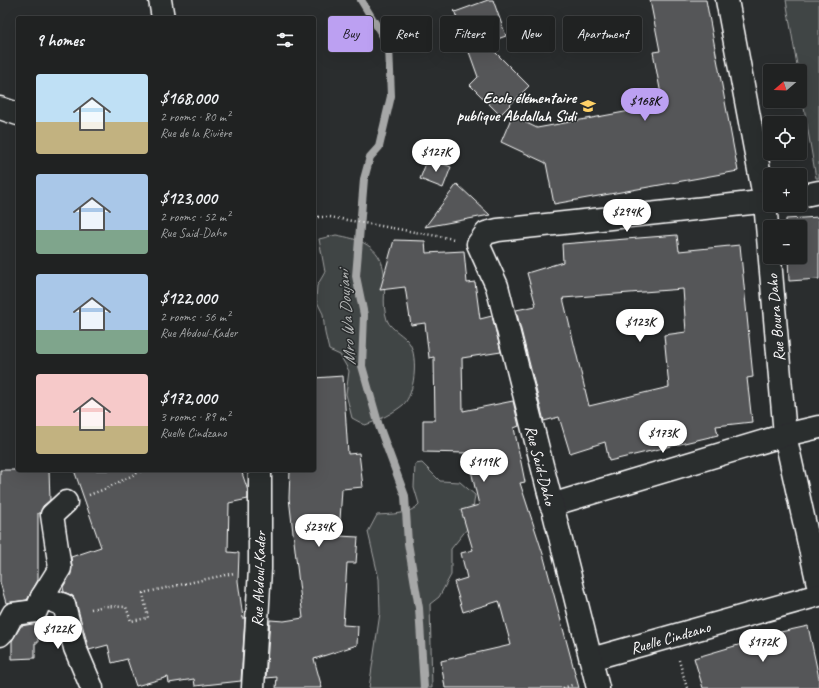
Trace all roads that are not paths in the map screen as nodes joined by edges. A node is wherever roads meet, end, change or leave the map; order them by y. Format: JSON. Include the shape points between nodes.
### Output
{"nodes":[{"id":1,"x":160,"y":0,"type":"edge"},
{"id":2,"x":727,"y":0,"type":"edge"},
{"id":3,"x":162,"y":16,"type":"edge"},
{"id":4,"x":0,"y":108,"type":"edge"},
{"id":5,"x":16,"y":113,"type":"edge"},
{"id":6,"x":763,"y":181,"type":"edge"},
{"id":7,"x":819,"y":192,"type":"edge"},
{"id":8,"x":807,"y":195,"type":"edge"},
{"id":9,"x":763,"y":201,"type":"edge"},
{"id":10,"x":768,"y":212,"type":"edge"},
{"id":11,"x":819,"y":427,"type":"edge"},
{"id":12,"x":785,"y":435,"type":"junction"},
{"id":13,"x":260,"y":472,"type":"edge"},
{"id":14,"x":66,"y":502,"type":"road end"},
{"id":15,"x":551,"y":505,"type":"junction"},
{"id":16,"x":819,"y":589,"type":"edge"},
{"id":17,"x":819,"y":595,"type":"edge"},
{"id":18,"x":42,"y":597,"type":"junction"},
{"id":19,"x":0,"y":635,"type":"edge"},
{"id":20,"x":591,"y":659,"type":"junction"},
{"id":21,"x":92,"y":688,"type":"edge"},
{"id":22,"x":253,"y":688,"type":"edge"},
{"id":23,"x":598,"y":688,"type":"edge"}],
"edges":[{"from":1,"to":3,"type":"street"},
{"from":2,"to":6,"type":"street","name":"Rue Boura Daho"},
{"from":4,"to":5,"type":"street"},
{"from":7,"to":8,"type":"street"},
{"from":9,"to":15,"type":"street","name":"Rue Said-Daho","via":[[498,230],[486,233],[478,244],[497,286]]},
{"from":10,"to":12,"type":"street","name":"Rue Boura Daho"},
{"from":11,"to":12,"type":"street"},
{"from":12,"to":15,"type":"street"},
{"from":12,"to":16,"type":"street","name":"Rue Boura Daho"},
{"from":13,"to":22,"type":"street","name":"Rue Abdoul-Kader","via":[[260,569]]},
{"from":14,"to":18,"type":"street","via":[[52,514],[60,568]]},
{"from":15,"to":20,"type":"street","name":"Rue Said-Daho"},
{"from":17,"to":20,"type":"street","name":"Ruelle Cindzano"},
{"from":18,"to":19,"type":"street","via":[[36,611],[13,614]]},
{"from":18,"to":21,"type":"street","via":[[64,605],[76,648]]},
{"from":20,"to":23,"type":"street","name":"Rue Said-Daho"}]}
